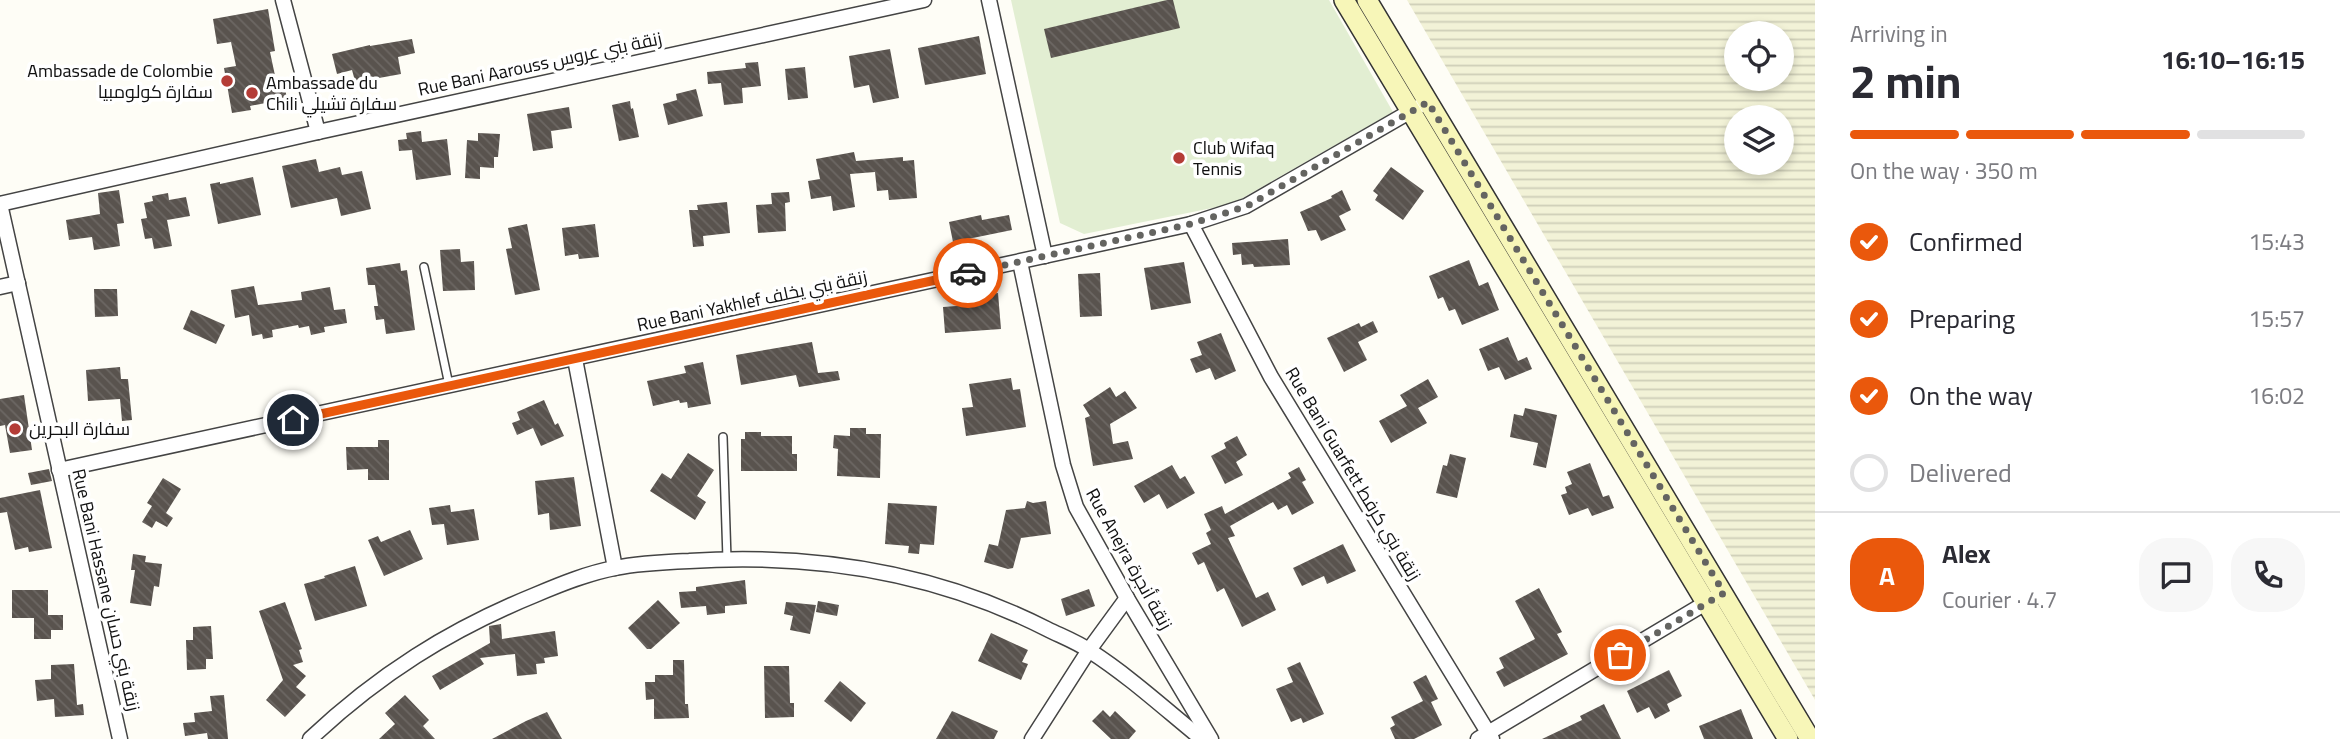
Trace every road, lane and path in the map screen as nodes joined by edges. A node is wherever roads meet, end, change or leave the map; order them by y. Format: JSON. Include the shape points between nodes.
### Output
{"nodes":[{"id":1,"x":284,"y":0,"type":"edge"},
{"id":2,"x":924,"y":0,"type":"edge"},
{"id":3,"x":989,"y":0,"type":"edge"},
{"id":4,"x":1344,"y":0,"type":"edge"},
{"id":5,"x":1367,"y":0,"type":"edge"},
{"id":6,"x":1420,"y":106,"type":"junction"},
{"id":7,"x":318,"y":132,"type":"junction"},
{"id":8,"x":0,"y":204,"type":"edge"},
{"id":9,"x":1191,"y":224,"type":"junction"},
{"id":10,"x":1045,"y":256,"type":"junction"},
{"id":11,"x":1020,"y":262,"type":"junction"},
{"id":12,"x":424,"y":267,"type":"dead end"},
{"id":13,"x":18,"y":283,"type":"junction"},
{"id":14,"x":0,"y":287,"type":"edge"},
{"id":15,"x":575,"y":359,"type":"junction"},
{"id":16,"x":450,"y":386,"type":"junction"},
{"id":17,"x":723,"y":437,"type":"dead end"},
{"id":18,"x":59,"y":470,"type":"junction"},
{"id":19,"x":727,"y":559,"type":"junction"},
{"id":20,"x":615,"y":568,"type":"junction"},
{"id":21,"x":1126,"y":598,"type":"junction"},
{"id":22,"x":1716,"y":598,"type":"junction"},
{"id":23,"x":1089,"y":650,"type":"junction"},
{"id":24,"x":1486,"y":737,"type":"edge"},
{"id":25,"x":120,"y":739,"type":"edge"},
{"id":26,"x":310,"y":739,"type":"edge"},
{"id":27,"x":1032,"y":739,"type":"edge"},
{"id":28,"x":1202,"y":739,"type":"edge"},
{"id":29,"x":1211,"y":739,"type":"edge"},
{"id":30,"x":1788,"y":739,"type":"edge"},
{"id":31,"x":1810,"y":739,"type":"edge"}],
"edges":[{"from":1,"to":7,"type":"street"},
{"from":2,"to":7,"type":"street","name":"Rue Bani Aarouss زنقة بني عروس"},
{"from":3,"to":10,"type":"street"},
{"from":4,"to":6,"type":"street"},
{"from":5,"to":6,"type":"street"},
{"from":6,"to":9,"type":"street","name":"Rue Bani Yakhlef زنقة بني يخلف","via":[[1247,206]]},
{"from":6,"to":22,"type":"street"},
{"from":7,"to":8,"type":"street","name":"Rue Bani Aarouss زنقة بني عروس"},
{"from":8,"to":13,"type":"street","name":"Rue Bani Hassane زنقة بني حسان"},
{"from":9,"to":10,"type":"street","name":"Rue Bani Yakhlef زنقة بني يخلف"},
{"from":9,"to":24,"type":"street","name":"Rue Bani Guarfett زنقة بني كرفط","via":[[1271,377]]},
{"from":10,"to":11,"type":"street","name":"Rue Bani Yakhlef زنقة بني يخلف"},
{"from":11,"to":15,"type":"street","name":"Rue Bani Yakhlef زنقة بني يخلف"},
{"from":11,"to":21,"type":"street","name":"Rue Anejra زنقة أنجرة","via":[[1068,485]]},
{"from":12,"to":16,"type":"lane"},
{"from":13,"to":14,"type":"street"},
{"from":13,"to":18,"type":"street","name":"Rue Bani Hassane زنقة بني حسان"},
{"from":15,"to":16,"type":"street","name":"Rue Bani Yakhlef زنقة بني يخلف"},
{"from":15,"to":20,"type":"street"},
{"from":16,"to":18,"type":"street","name":"Rue Bani Yakhlef زنقة بني يخلف"},
{"from":17,"to":19,"type":"lane"},
{"from":18,"to":25,"type":"street","name":"Rue Bani Hassane زنقة بني حسان"},
{"from":19,"to":20,"type":"street"},
{"from":19,"to":23,"type":"street","via":[[809,561],[897,574],[984,600]]},
{"from":20,"to":26,"type":"street","via":[[482,617],[430,645]]},
{"from":21,"to":23,"type":"street"},
{"from":21,"to":29,"type":"street","name":"Rue Anejra زنقة أنجرة"},
{"from":22,"to":24,"type":"street"},
{"from":22,"to":30,"type":"street"},
{"from":22,"to":31,"type":"street"},
{"from":23,"to":27,"type":"street"},
{"from":23,"to":28,"type":"street"}]}
